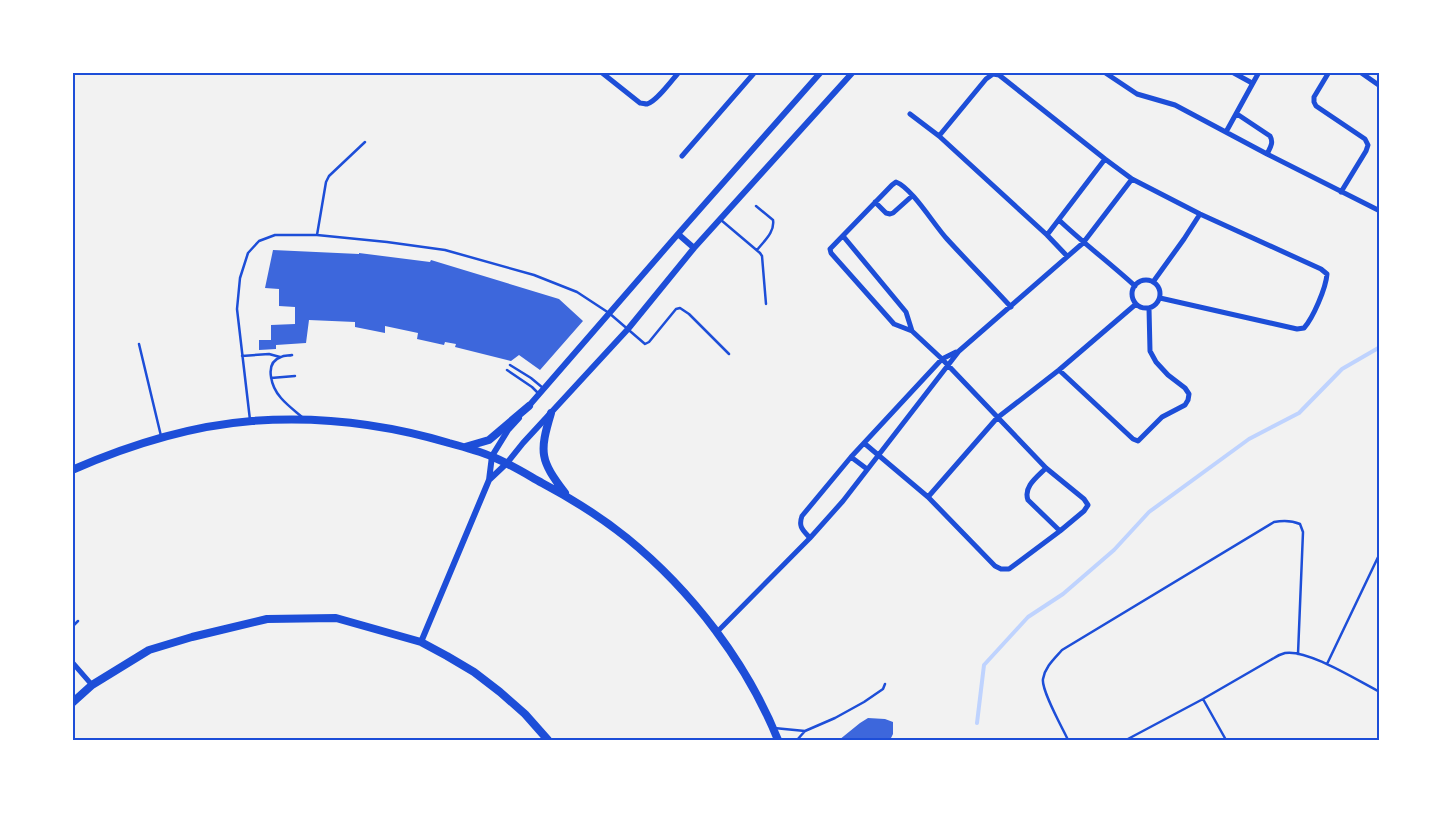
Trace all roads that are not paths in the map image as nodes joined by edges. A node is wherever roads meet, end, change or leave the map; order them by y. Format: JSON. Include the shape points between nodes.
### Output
{"nodes":[{"id":1,"x":600,"y":72,"type":"edge"},
{"id":2,"x":679,"y":72,"type":"edge"},
{"id":3,"x":755,"y":72,"type":"edge"},
{"id":4,"x":821,"y":72,"type":"edge"},
{"id":5,"x":854,"y":72,"type":"edge"},
{"id":6,"x":1104,"y":72,"type":"edge"},
{"id":7,"x":1232,"y":72,"type":"edge"},
{"id":8,"x":1259,"y":72,"type":"edge"},
{"id":9,"x":1329,"y":72,"type":"edge"},
{"id":10,"x":1360,"y":72,"type":"edge"},
{"id":11,"x":1252,"y":83,"type":"junction"},
{"id":12,"x":1380,"y":86,"type":"edge"},
{"id":13,"x":910,"y":114,"type":"dead end"},
{"id":14,"x":1237,"y":114,"type":"junction"},
{"id":15,"x":1226,"y":132,"type":"junction"},
{"id":16,"x":939,"y":136,"type":"junction"},
{"id":17,"x":365,"y":142,"type":"dead end"},
{"id":18,"x":1267,"y":154,"type":"junction"},
{"id":19,"x":682,"y":156,"type":"dead end"},
{"id":20,"x":1105,"y":159,"type":"junction"},
{"id":21,"x":1132,"y":178,"type":"junction"},
{"id":22,"x":1341,"y":192,"type":"junction"},
{"id":23,"x":912,"y":196,"type":"junction"},
{"id":24,"x":876,"y":202,"type":"junction"},
{"id":25,"x":756,"y":206,"type":"dead end"},
{"id":26,"x":1380,"y":212,"type":"edge"},
{"id":27,"x":1200,"y":214,"type":"junction"},
{"id":28,"x":720,"y":219,"type":"junction"},
{"id":29,"x":1059,"y":220,"type":"junction"},
{"id":30,"x":678,"y":234,"type":"junction"},
{"id":31,"x":317,"y":235,"type":"junction"},
{"id":32,"x":1047,"y":235,"type":"junction"},
{"id":33,"x":842,"y":236,"type":"junction"},
{"id":34,"x":1083,"y":243,"type":"junction"},
{"id":35,"x":694,"y":248,"type":"junction"},
{"id":36,"x":757,"y":250,"type":"junction"},
{"id":37,"x":1067,"y":256,"type":"junction"},
{"id":38,"x":1153,"y":282,"type":"junction"},
{"id":39,"x":1135,"y":286,"type":"junction"},
{"id":40,"x":1160,"y":298,"type":"junction"},
{"id":41,"x":766,"y":304,"type":"dead end"},
{"id":42,"x":1136,"y":304,"type":"junction"},
{"id":43,"x":1011,"y":306,"type":"junction"},
{"id":44,"x":1149,"y":308,"type":"junction"},
{"id":45,"x":609,"y":313,"type":"junction"},
{"id":46,"x":628,"y":329,"type":"junction"},
{"id":47,"x":912,"y":332,"type":"junction"},
{"id":48,"x":139,"y":344,"type":"dead end"},
{"id":49,"x":958,"y":351,"type":"junction"},
{"id":50,"x":729,"y":354,"type":"dead end"},
{"id":51,"x":292,"y":355,"type":"dead end"},
{"id":52,"x":242,"y":356,"type":"junction"},
{"id":53,"x":280,"y":357,"type":"junction"},
{"id":54,"x":942,"y":359,"type":"junction"},
{"id":55,"x":510,"y":365,"type":"dead end"},
{"id":56,"x":947,"y":365,"type":"junction"},
{"id":57,"x":507,"y":370,"type":"dead end"},
{"id":58,"x":1059,"y":370,"type":"junction"},
{"id":59,"x":296,"y":376,"type":"dead end"},
{"id":60,"x":271,"y":378,"type":"junction"},
{"id":61,"x":542,"y":391,"type":"junction"},
{"id":62,"x":529,"y":406,"type":"junction"},
{"id":63,"x":551,"y":413,"type":"junction"},
{"id":64,"x":997,"y":418,"type":"junction"},
{"id":65,"x":305,"y":420,"type":"junction"},
{"id":66,"x":250,"y":421,"type":"junction"},
{"id":67,"x":162,"y":437,"type":"junction"},
{"id":68,"x":864,"y":443,"type":"junction"},
{"id":69,"x":465,"y":447,"type":"junction"},
{"id":70,"x":878,"y":454,"type":"junction"},
{"id":71,"x":492,"y":456,"type":"junction"},
{"id":72,"x":851,"y":457,"type":"junction"},
{"id":73,"x":507,"y":463,"type":"junction"},
{"id":74,"x":1046,"y":468,"type":"junction"},
{"id":75,"x":867,"y":469,"type":"junction"},
{"id":76,"x":72,"y":470,"type":"edge"},
{"id":77,"x":489,"y":480,"type":"junction"},
{"id":78,"x":568,"y":497,"type":"junction"},
{"id":79,"x":928,"y":497,"type":"junction"},
{"id":80,"x":1060,"y":530,"type":"junction"},
{"id":81,"x":810,"y":538,"type":"junction"},
{"id":82,"x":1380,"y":553,"type":"edge"},
{"id":83,"x":78,"y":621,"type":"dead end"},
{"id":84,"x":72,"y":627,"type":"edge"},
{"id":85,"x":717,"y":632,"type":"junction"},
{"id":86,"x":421,"y":642,"type":"junction"},
{"id":87,"x":1298,"y":654,"type":"junction"},
{"id":88,"x":72,"y":662,"type":"edge"},
{"id":89,"x":1327,"y":664,"type":"junction"},
{"id":90,"x":885,"y":684,"type":"dead end"},
{"id":91,"x":92,"y":685,"type":"junction"},
{"id":92,"x":1380,"y":692,"type":"edge"},
{"id":93,"x":1203,"y":699,"type":"junction"},
{"id":94,"x":72,"y":703,"type":"edge"},
{"id":95,"x":773,"y":728,"type":"junction"},
{"id":96,"x":805,"y":731,"type":"junction"},
{"id":97,"x":548,"y":740,"type":"edge"},
{"id":98,"x":778,"y":740,"type":"edge"},
{"id":99,"x":798,"y":740,"type":"edge"},
{"id":100,"x":1068,"y":740,"type":"edge"},
{"id":101,"x":1126,"y":740,"type":"edge"},
{"id":102,"x":1226,"y":740,"type":"edge"}],
"edges":[{"from":1,"to":2,"type":"street","via":[[644,104],[654,101]]},
{"from":3,"to":19,"type":"street"},
{"from":4,"to":30,"type":"street"},
{"from":5,"to":28,"type":"street"},
{"from":6,"to":15,"type":"street","via":[[1136,94],[1175,104]]},
{"from":7,"to":11,"type":"street"},
{"from":8,"to":11,"type":"street"},
{"from":9,"to":22,"type":"street","via":[[1314,97],[1316,106],[1368,145]]},
{"from":10,"to":12,"type":"street"},
{"from":11,"to":14,"type":"street"},
{"from":13,"to":16,"type":"street"},
{"from":14,"to":15,"type":"street"},
{"from":14,"to":18,"type":"street","via":[[1270,136],[1272,145]]},
{"from":15,"to":18,"type":"street"},
{"from":16,"to":20,"type":"street","via":[[993,74],[999,75]]},
{"from":16,"to":32,"type":"street"},
{"from":17,"to":31,"type":"lane","via":[[329,176]]},
{"from":18,"to":22,"type":"street"},
{"from":20,"to":21,"type":"street"},
{"from":20,"to":29,"type":"street"},
{"from":21,"to":27,"type":"street"},
{"from":21,"to":34,"type":"street"},
{"from":22,"to":26,"type":"street"},
{"from":23,"to":24,"type":"street","via":[[890,214]]},
{"from":23,"to":24,"type":"street","via":[[896,182]]},
{"from":23,"to":43,"type":"street","via":[[946,238]]},
{"from":24,"to":33,"type":"street"},
{"from":25,"to":36,"type":"lane","via":[[774,223]]},
{"from":27,"to":38,"type":"street"},
{"from":27,"to":40,"type":"street","via":[[1327,274],[1309,323],[1297,329]]},
{"from":28,"to":35,"type":"street"},
{"from":28,"to":36,"type":"lane"},
{"from":29,"to":32,"type":"street"},
{"from":29,"to":34,"type":"street"},
{"from":30,"to":35,"type":"street"},
{"from":30,"to":45,"type":"street"},
{"from":31,"to":45,"type":"lane","via":[[445,250],[485,260],[534,274],[577,292]]},
{"from":31,"to":52,"type":"lane","via":[[275,235],[259,241],[248,253],[240,278],[237,309]]},
{"from":32,"to":37,"type":"street"},
{"from":33,"to":47,"type":"street","via":[[906,312]]},
{"from":33,"to":47,"type":"street","via":[[833,244],[831,253],[894,324]]},
{"from":34,"to":37,"type":"street"},
{"from":34,"to":39,"type":"street"},
{"from":35,"to":46,"type":"street"},
{"from":36,"to":41,"type":"lane","via":[[762,256]]},
{"from":37,"to":43,"type":"street"},
{"from":38,"to":39,"type":"street","via":[[1143,280]]},
{"from":38,"to":40,"type":"street","via":[[1160,290]]},
{"from":39,"to":42,"type":"street","via":[[1132,294]]},
{"from":40,"to":44,"type":"street"},
{"from":42,"to":44,"type":"street"},
{"from":42,"to":58,"type":"street"},
{"from":43,"to":49,"type":"street"},
{"from":44,"to":58,"type":"street","via":[[1150,350],[1156,362],[1189,394],[1185,405],[1162,417],[1138,440],[1133,439]]},
{"from":45,"to":46,"type":"lane"},
{"from":45,"to":61,"type":"street"},
{"from":46,"to":50,"type":"lane","via":[[642,342],[648,343],[680,308]]},
{"from":46,"to":63,"type":"street"},
{"from":47,"to":54,"type":"street"},
{"from":48,"to":67,"type":"lane"},
{"from":49,"to":54,"type":"street"},
{"from":49,"to":56,"type":"street"},
{"from":51,"to":53,"type":"lane"},
{"from":52,"to":53,"type":"lane","via":[[269,354]]},
{"from":52,"to":66,"type":"lane"},
{"from":53,"to":60,"type":"lane","via":[[273,363]]},
{"from":54,"to":56,"type":"street"},
{"from":54,"to":68,"type":"street"},
{"from":55,"to":61,"type":"lane","via":[[532,378]]},
{"from":56,"to":64,"type":"street"},
{"from":56,"to":70,"type":"street"},
{"from":57,"to":61,"type":"lane"},
{"from":58,"to":64,"type":"street"},
{"from":59,"to":60,"type":"lane"},
{"from":60,"to":65,"type":"lane","via":[[280,397]]},
{"from":61,"to":62,"type":"street"},
{"from":62,"to":69,"type":"main road","via":[[489,440]]},
{"from":62,"to":71,"type":"street","via":[[508,430]]},
{"from":63,"to":73,"type":"street"},
{"from":63,"to":78,"type":"main road","via":[[543,442],[544,460]]},
{"from":64,"to":74,"type":"street"},
{"from":64,"to":79,"type":"street"},
{"from":65,"to":66,"type":"main road"},
{"from":65,"to":69,"type":"main road","via":[[388,428]]},
{"from":66,"to":67,"type":"main road"},
{"from":67,"to":76,"type":"main road","via":[[108,454]]},
{"from":68,"to":70,"type":"street"},
{"from":68,"to":72,"type":"street"},
{"from":69,"to":71,"type":"main road"},
{"from":70,"to":75,"type":"street"},
{"from":70,"to":79,"type":"street"},
{"from":71,"to":73,"type":"main road"},
{"from":71,"to":77,"type":"street"},
{"from":72,"to":75,"type":"street"},
{"from":72,"to":81,"type":"street","via":[[802,516],[799,523]]},
{"from":73,"to":77,"type":"street"},
{"from":73,"to":78,"type":"main road"},
{"from":74,"to":80,"type":"street","via":[[1027,489],[1026,495]]},
{"from":74,"to":80,"type":"street","via":[[1088,505]]},
{"from":75,"to":81,"type":"street"},
{"from":77,"to":86,"type":"street"},
{"from":78,"to":85,"type":"main road","via":[[626,537],[650,558]]},
{"from":79,"to":80,"type":"street","via":[[1001,569],[1008,569]]},
{"from":81,"to":85,"type":"street"},
{"from":82,"to":89,"type":"lane"},
{"from":83,"to":84,"type":"lane"},
{"from":85,"to":95,"type":"main road","via":[[751,685]]},
{"from":86,"to":91,"type":"main road","via":[[336,618],[267,619],[149,650]]},
{"from":86,"to":97,"type":"main road","via":[[474,672],[500,692]]},
{"from":87,"to":89,"type":"lane"},
{"from":87,"to":93,"type":"lane","via":[[1284,653]]},
{"from":87,"to":100,"type":"lane","via":[[1303,532],[1300,524],[1283,520],[1274,522],[1062,650],[1048,665],[1042,680]]},
{"from":88,"to":91,"type":"street"},
{"from":89,"to":92,"type":"lane"},
{"from":90,"to":96,"type":"lane","via":[[864,702]]},
{"from":91,"to":94,"type":"main road"},
{"from":93,"to":101,"type":"lane"},
{"from":93,"to":102,"type":"lane"},
{"from":95,"to":96,"type":"lane"},
{"from":95,"to":98,"type":"main road"},
{"from":96,"to":99,"type":"lane"}]}
